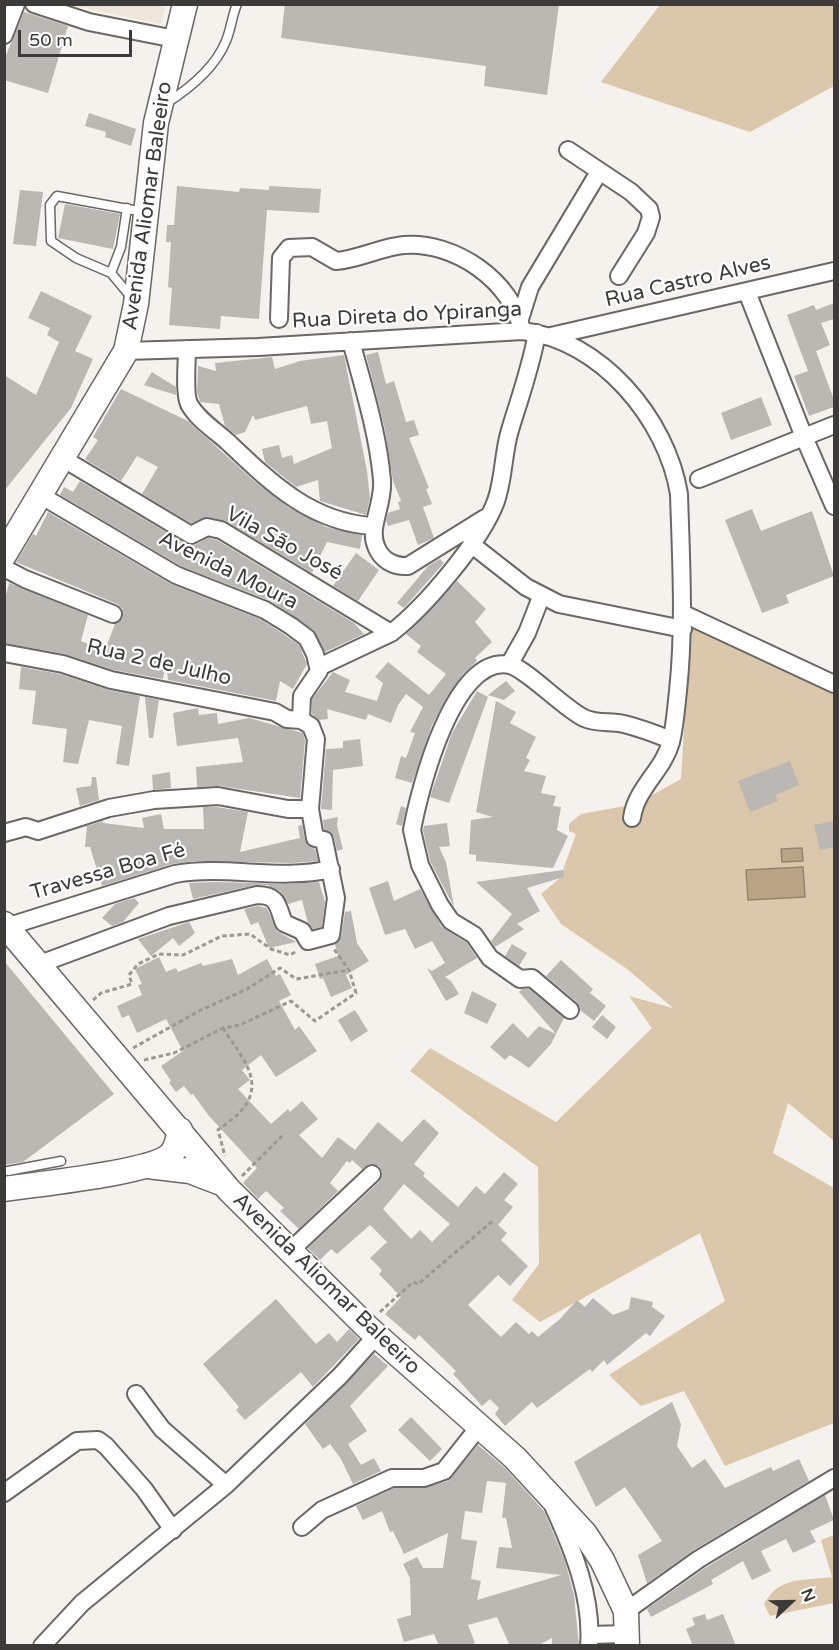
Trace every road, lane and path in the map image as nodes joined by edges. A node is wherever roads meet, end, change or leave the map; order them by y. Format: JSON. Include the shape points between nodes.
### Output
{"nodes":[{"id":1,"x":16,"y":4,"type":"edge"},
{"id":2,"x":34,"y":4,"type":"edge"},
{"id":3,"x":185,"y":4,"type":"edge"},
{"id":4,"x":237,"y":4,"type":"edge"},
{"id":5,"x":4,"y":35,"type":"edge"},
{"id":6,"x":175,"y":39,"type":"junction"},
{"id":7,"x":159,"y":107,"type":"junction"},
{"id":8,"x":568,"y":150,"type":"dead end"},
{"id":9,"x":599,"y":172,"type":"junction"},
{"id":10,"x":136,"y":210,"type":"junction"},
{"id":11,"x":834,"y":271,"type":"edge"},
{"id":12,"x":111,"y":273,"type":"junction"},
{"id":13,"x":619,"y":276,"type":"dead end"},
{"id":14,"x":747,"y":292,"type":"junction"},
{"id":15,"x":136,"y":304,"type":"junction"},
{"id":16,"x":279,"y":319,"type":"dead end"},
{"id":17,"x":532,"y":330,"type":"junction"},
{"id":18,"x":351,"y":340,"type":"junction"},
{"id":19,"x":187,"y":349,"type":"junction"},
{"id":20,"x":126,"y":351,"type":"junction"},
{"id":21,"x":834,"y":425,"type":"edge"},
{"id":22,"x":804,"y":437,"type":"junction"},
{"id":23,"x":62,"y":458,"type":"junction"},
{"id":24,"x":699,"y":479,"type":"dead end"},
{"id":25,"x":40,"y":495,"type":"junction"},
{"id":26,"x":834,"y":506,"type":"edge"},
{"id":27,"x":489,"y":516,"type":"junction"},
{"id":28,"x":372,"y":526,"type":"junction"},
{"id":29,"x":471,"y":544,"type":"junction"},
{"id":30,"x":4,"y":555,"type":"edge"},
{"id":31,"x":4,"y":568,"type":"edge"},
{"id":32,"x":541,"y":597,"type":"junction"},
{"id":33,"x":113,"y":614,"type":"dead end"},
{"id":34,"x":683,"y":622,"type":"junction"},
{"id":35,"x":391,"y":633,"type":"junction"},
{"id":36,"x":4,"y":652,"type":"edge"},
{"id":37,"x":509,"y":665,"type":"junction"},
{"id":38,"x":319,"y":667,"type":"junction"},
{"id":39,"x":834,"y":684,"type":"edge"},
{"id":40,"x":302,"y":720,"type":"junction"},
{"id":41,"x":671,"y":740,"type":"junction"},
{"id":42,"x":310,"y":809,"type":"junction"},
{"id":43,"x":632,"y":818,"type":"dead end"},
{"id":44,"x":4,"y":833,"type":"edge"},
{"id":45,"x":331,"y":869,"type":"junction"},
{"id":46,"x":5,"y":926,"type":"edge"},
{"id":47,"x":305,"y":950,"type":"dead end"},
{"id":48,"x":329,"y":954,"type":"dead end"},
{"id":49,"x":37,"y":965,"type":"junction"},
{"id":50,"x":349,"y":970,"type":"junction"},
{"id":51,"x":570,"y":1010,"type":"dead end"},
{"id":52,"x":79,"y":1014,"type":"junction"},
{"id":53,"x":223,"y":1028,"type":"junction"},
{"id":54,"x":115,"y":1057,"type":"junction"},
{"id":55,"x":132,"y":1076,"type":"junction"},
{"id":56,"x":180,"y":1130,"type":"junction"},
{"id":57,"x":282,"y":1136,"type":"dead end"},
{"id":58,"x":147,"y":1166,"type":"junction"},
{"id":59,"x":372,"y":1174,"type":"dead end"},
{"id":60,"x":6,"y":1180,"type":"edge"},
{"id":61,"x":226,"y":1187,"type":"junction"},
{"id":62,"x":494,"y":1220,"type":"dead end"},
{"id":63,"x":291,"y":1250,"type":"junction"},
{"id":64,"x":372,"y":1331,"type":"junction"},
{"id":65,"x":136,"y":1395,"type":"dead end"},
{"id":66,"x":478,"y":1428,"type":"junction"},
{"id":67,"x":834,"y":1478,"type":"edge"},
{"id":68,"x":226,"y":1485,"type":"junction"},
{"id":69,"x":546,"y":1490,"type":"junction"},
{"id":70,"x":4,"y":1493,"type":"edge"},
{"id":71,"x":302,"y":1527,"type":"dead end"},
{"id":72,"x":173,"y":1530,"type":"junction"},
{"id":73,"x":630,"y":1622,"type":"edge"},
{"id":74,"x":589,"y":1640,"type":"edge"},
{"id":75,"x":42,"y":1646,"type":"edge"}],
"edges":[{"from":1,"to":5,"type":"street"},
{"from":2,"to":6,"type":"street","via":[[89,22]]},
{"from":3,"to":6,"type":"main road","name":"Avenida Aliomar Baleeiro"},
{"from":4,"to":7,"type":"lane","via":[[226,41],[205,72],[193,85]]},
{"from":6,"to":7,"type":"main road","name":"Avenida Aliomar Baleeiro"},
{"from":7,"to":10,"type":"main road","name":"Avenida Aliomar Baleeiro"},
{"from":8,"to":9,"type":"street"},
{"from":9,"to":13,"type":"street","via":[[645,203],[651,217],[646,233]]},
{"from":9,"to":17,"type":"street","via":[[530,287]]},
{"from":10,"to":12,"type":"lane"},
{"from":10,"to":12,"type":"lane","via":[[57,196],[50,205],[51,241],[76,258]]},
{"from":10,"to":15,"type":"main road","name":"Avenida Aliomar Baleeiro"},
{"from":11,"to":14,"type":"street","name":"Rua Castro Alves"},
{"from":12,"to":15,"type":"lane"},
{"from":14,"to":17,"type":"street","name":"Rua Castro Alves"},
{"from":14,"to":22,"type":"street"},
{"from":15,"to":20,"type":"main road","name":"Avenida Aliomar Baleeiro"},
{"from":16,"to":17,"type":"street","via":[[281,258],[289,248],[312,247],[336,261],[414,245],[443,249],[480,270]]},
{"from":17,"to":18,"type":"street","name":"Rua Direta do Ypiranga"},
{"from":17,"to":27,"type":"street","via":[[526,385],[509,431],[501,484]]},
{"from":17,"to":34,"type":"street","via":[[598,363],[619,381],[644,410],[668,451],[679,494]]},
{"from":18,"to":19,"type":"street","name":"Rua Direta do Ypiranga"},
{"from":18,"to":28,"type":"street","via":[[382,478],[380,510]]},
{"from":19,"to":20,"type":"street","name":"Rua Direta do Ypiranga"},
{"from":19,"to":28,"type":"street","via":[[187,398],[201,418],[263,476],[299,503],[330,519]]},
{"from":20,"to":23,"type":"main road","name":"Avenida Aliomar Baleeiro"},
{"from":21,"to":22,"type":"street"},
{"from":22,"to":24,"type":"street"},
{"from":22,"to":26,"type":"street"},
{"from":23,"to":25,"type":"main road","name":"Avenida Aliomar Baleeiro"},
{"from":23,"to":35,"type":"street","name":"Vila São José","via":[[191,535],[207,528],[221,530]]},
{"from":25,"to":30,"type":"main road","name":"Avenida Aliomar Baleeiro"},
{"from":25,"to":38,"type":"street","name":"Avenida Moura","via":[[176,575],[265,610],[291,626],[307,639]]},
{"from":27,"to":28,"type":"street","via":[[408,566],[395,565],[381,557]]},
{"from":27,"to":29,"type":"street"},
{"from":29,"to":32,"type":"street"},
{"from":29,"to":35,"type":"street","via":[[411,617]]},
{"from":31,"to":33,"type":"street"},
{"from":32,"to":34,"type":"street","via":[[587,610]]},
{"from":32,"to":37,"type":"street"},
{"from":34,"to":39,"type":"street"},
{"from":34,"to":41,"type":"street"},
{"from":35,"to":38,"type":"street"},
{"from":36,"to":40,"type":"street","name":"Rua 2 de Julho","via":[[63,664],[111,680]]},
{"from":37,"to":41,"type":"street","via":[[584,718],[621,723]]},
{"from":37,"to":51,"type":"street","via":[[483,672],[468,685],[435,743],[416,808],[414,843],[428,886],[451,921],[474,935],[490,958],[506,970],[520,979],[532,978]]},
{"from":38,"to":40,"type":"street","via":[[302,696]]},
{"from":40,"to":42,"type":"street","via":[[311,726],[316,739]]},
{"from":41,"to":43,"type":"street","via":[[663,763],[639,793]]},
{"from":42,"to":44,"type":"street","via":[[288,809],[218,796],[154,800],[110,808],[38,831],[26,827]]},
{"from":42,"to":45,"type":"street","via":[[315,837],[324,840]]},
{"from":45,"to":46,"type":"street","name":"Travessa Boa Fé","via":[[287,876],[221,870],[175,874]]},
{"from":45,"to":49,"type":"street","via":[[336,897],[331,935],[308,941],[302,931],[284,923],[273,898],[257,896],[169,916]]},
{"from":46,"to":49,"type":"main road","name":"Avenida Aliomar Baleeiro"},
{"from":47,"to":52,"type":"path","via":[[290,955],[271,949],[250,934],[222,936],[183,955],[159,954],[138,964],[129,975],[132,984],[101,993]]},
{"from":48,"to":50,"type":"path","via":[[337,954]]},
{"from":49,"to":52,"type":"main road","name":"Avenida Aliomar Baleeiro"},
{"from":50,"to":53,"type":"path","via":[[356,993],[315,1020],[291,1001],[240,1025]]},
{"from":50,"to":54,"type":"path","via":[[297,979],[280,969],[247,990]]},
{"from":52,"to":54,"type":"main road","name":"Avenida Aliomar Baleeiro"},
{"from":53,"to":55,"type":"path","via":[[174,1053],[145,1058]]},
{"from":53,"to":61,"type":"path","via":[[252,1077],[252,1096],[239,1114],[218,1130],[225,1158]]},
{"from":54,"to":55,"type":"main road","name":"Avenida Aliomar Baleeiro"},
{"from":55,"to":56,"type":"main road","name":"Avenida Aliomar Baleeiro"},
{"from":56,"to":58,"type":"main road","via":[[170,1156]]},
{"from":56,"to":61,"type":"main road","name":"Avenida Aliomar Baleeiro"},
{"from":57,"to":61,"type":"path"},
{"from":58,"to":60,"type":"main road","via":[[40,1183]]},
{"from":58,"to":61,"type":"main road","via":[[197,1173]]},
{"from":59,"to":63,"type":"street"},
{"from":61,"to":63,"type":"main road","name":"Avenida Aliomar Baleeiro"},
{"from":62,"to":64,"type":"path","via":[[430,1275],[402,1291]]},
{"from":63,"to":64,"type":"main road","name":"Avenida Aliomar Baleeiro"},
{"from":64,"to":66,"type":"main road","name":"Avenida Aliomar Baleeiro"},
{"from":64,"to":68,"type":"street","via":[[340,1376]]},
{"from":65,"to":68,"type":"street","via":[[162,1429]]},
{"from":66,"to":69,"type":"main road","name":"Avenida Aliomar Baleeiro"},
{"from":66,"to":71,"type":"street","via":[[444,1472],[424,1478],[392,1478],[322,1510]]},
{"from":67,"to":73,"type":"street","via":[[758,1522]]},
{"from":68,"to":72,"type":"street"},
{"from":69,"to":73,"type":"main road","name":"Avenida Aliomar Baleeiro","via":[[602,1560]]},
{"from":69,"to":74,"type":"street","via":[[574,1553]]},
{"from":70,"to":72,"type":"street","via":[[77,1441],[98,1440],[144,1489]]},
{"from":72,"to":75,"type":"street","via":[[82,1603]]},
{"from":73,"to":74,"type":"street"}]}
